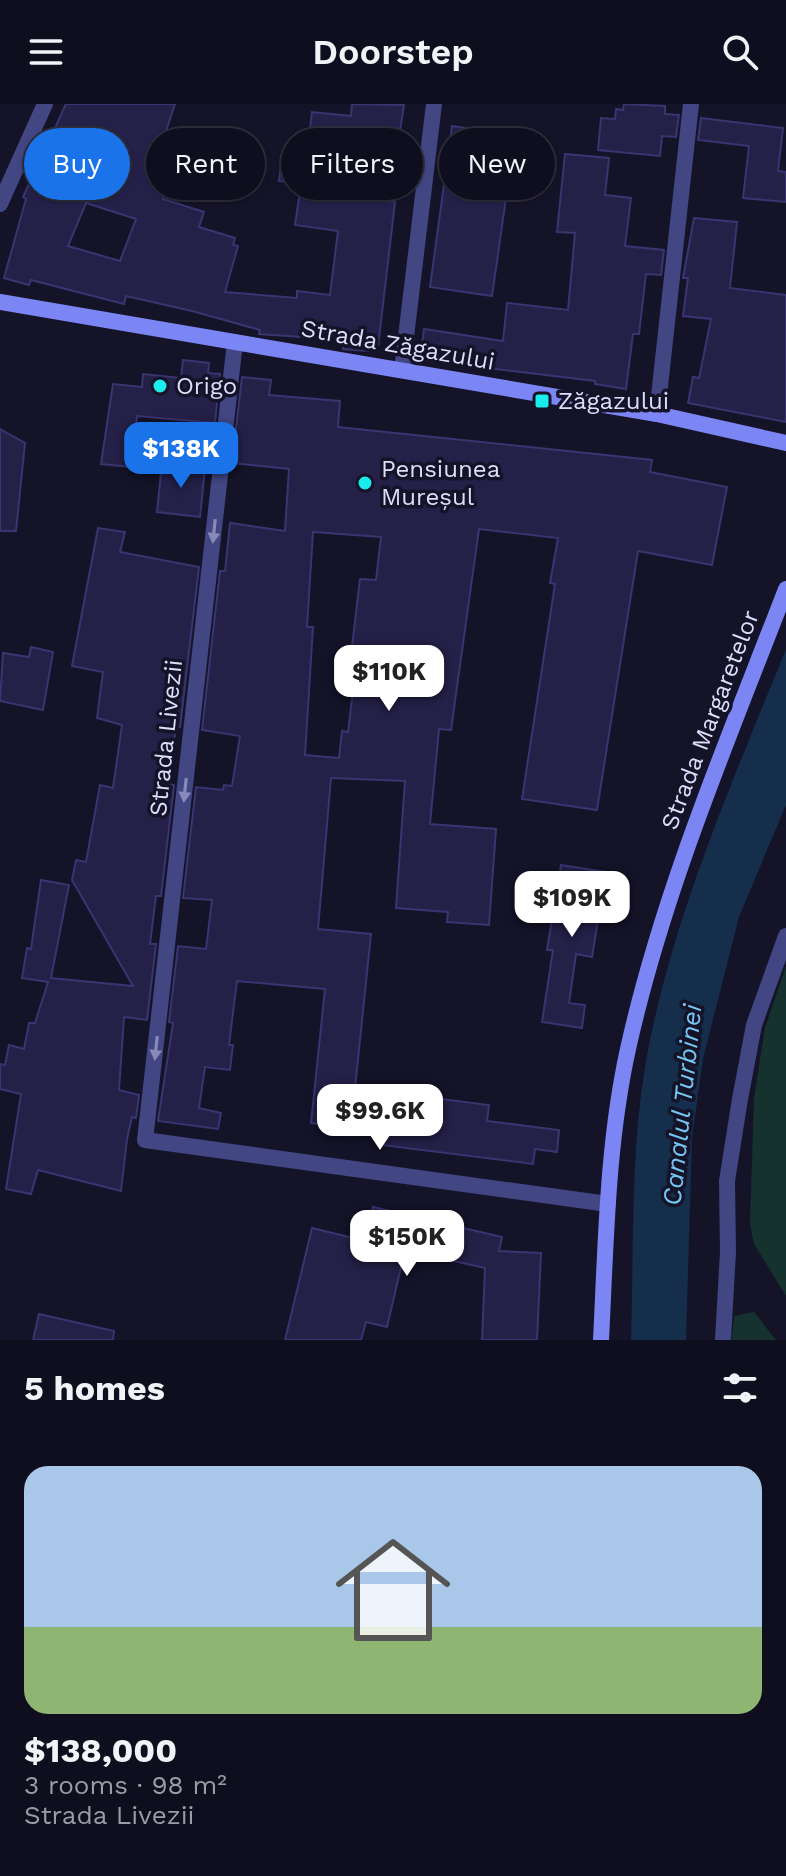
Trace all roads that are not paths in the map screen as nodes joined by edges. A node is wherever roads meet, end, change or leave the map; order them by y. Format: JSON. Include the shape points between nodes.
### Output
{"nodes":[{"id":1,"x":45,"y":104,"type":"edge"},
{"id":2,"x":434,"y":104,"type":"edge"},
{"id":3,"x":691,"y":104,"type":"edge"},
{"id":4,"x":0,"y":204,"type":"edge"},
{"id":5,"x":0,"y":302,"type":"edge"},
{"id":6,"x":235,"y":342,"type":"junction"},
{"id":7,"x":402,"y":370,"type":"junction"},
{"id":8,"x":657,"y":414,"type":"junction"},
{"id":9,"x":786,"y":443,"type":"edge"},
{"id":10,"x":786,"y":589,"type":"edge"},
{"id":11,"x":786,"y":936,"type":"edge"},
{"id":12,"x":608,"y":1204,"type":"junction"},
{"id":13,"x":601,"y":1340,"type":"edge"},
{"id":14,"x":723,"y":1340,"type":"edge"}],
"edges":[{"from":1,"to":4,"type":"street"},
{"from":2,"to":7,"type":"street"},
{"from":3,"to":8,"type":"street"},
{"from":5,"to":6,"type":"street","name":"Strada Zăgazului"},
{"from":6,"to":7,"type":"street","name":"Strada Zăgazului"},
{"from":6,"to":12,"type":"street","name":"Strada Livezii","one_way":true,"via":[[145,1140]]},
{"from":7,"to":8,"type":"street","name":"Strada Zăgazului"},
{"from":8,"to":9,"type":"street","name":"Strada Zăgazului"},
{"from":10,"to":12,"type":"street","name":"Strada Margaretelor","via":[[688,842],[646,980],[616,1119]]},
{"from":11,"to":14,"type":"street","via":[[754,1025],[737,1113],[727,1181]]},
{"from":12,"to":13,"type":"street","name":"Strada Margaretelor"}]}
